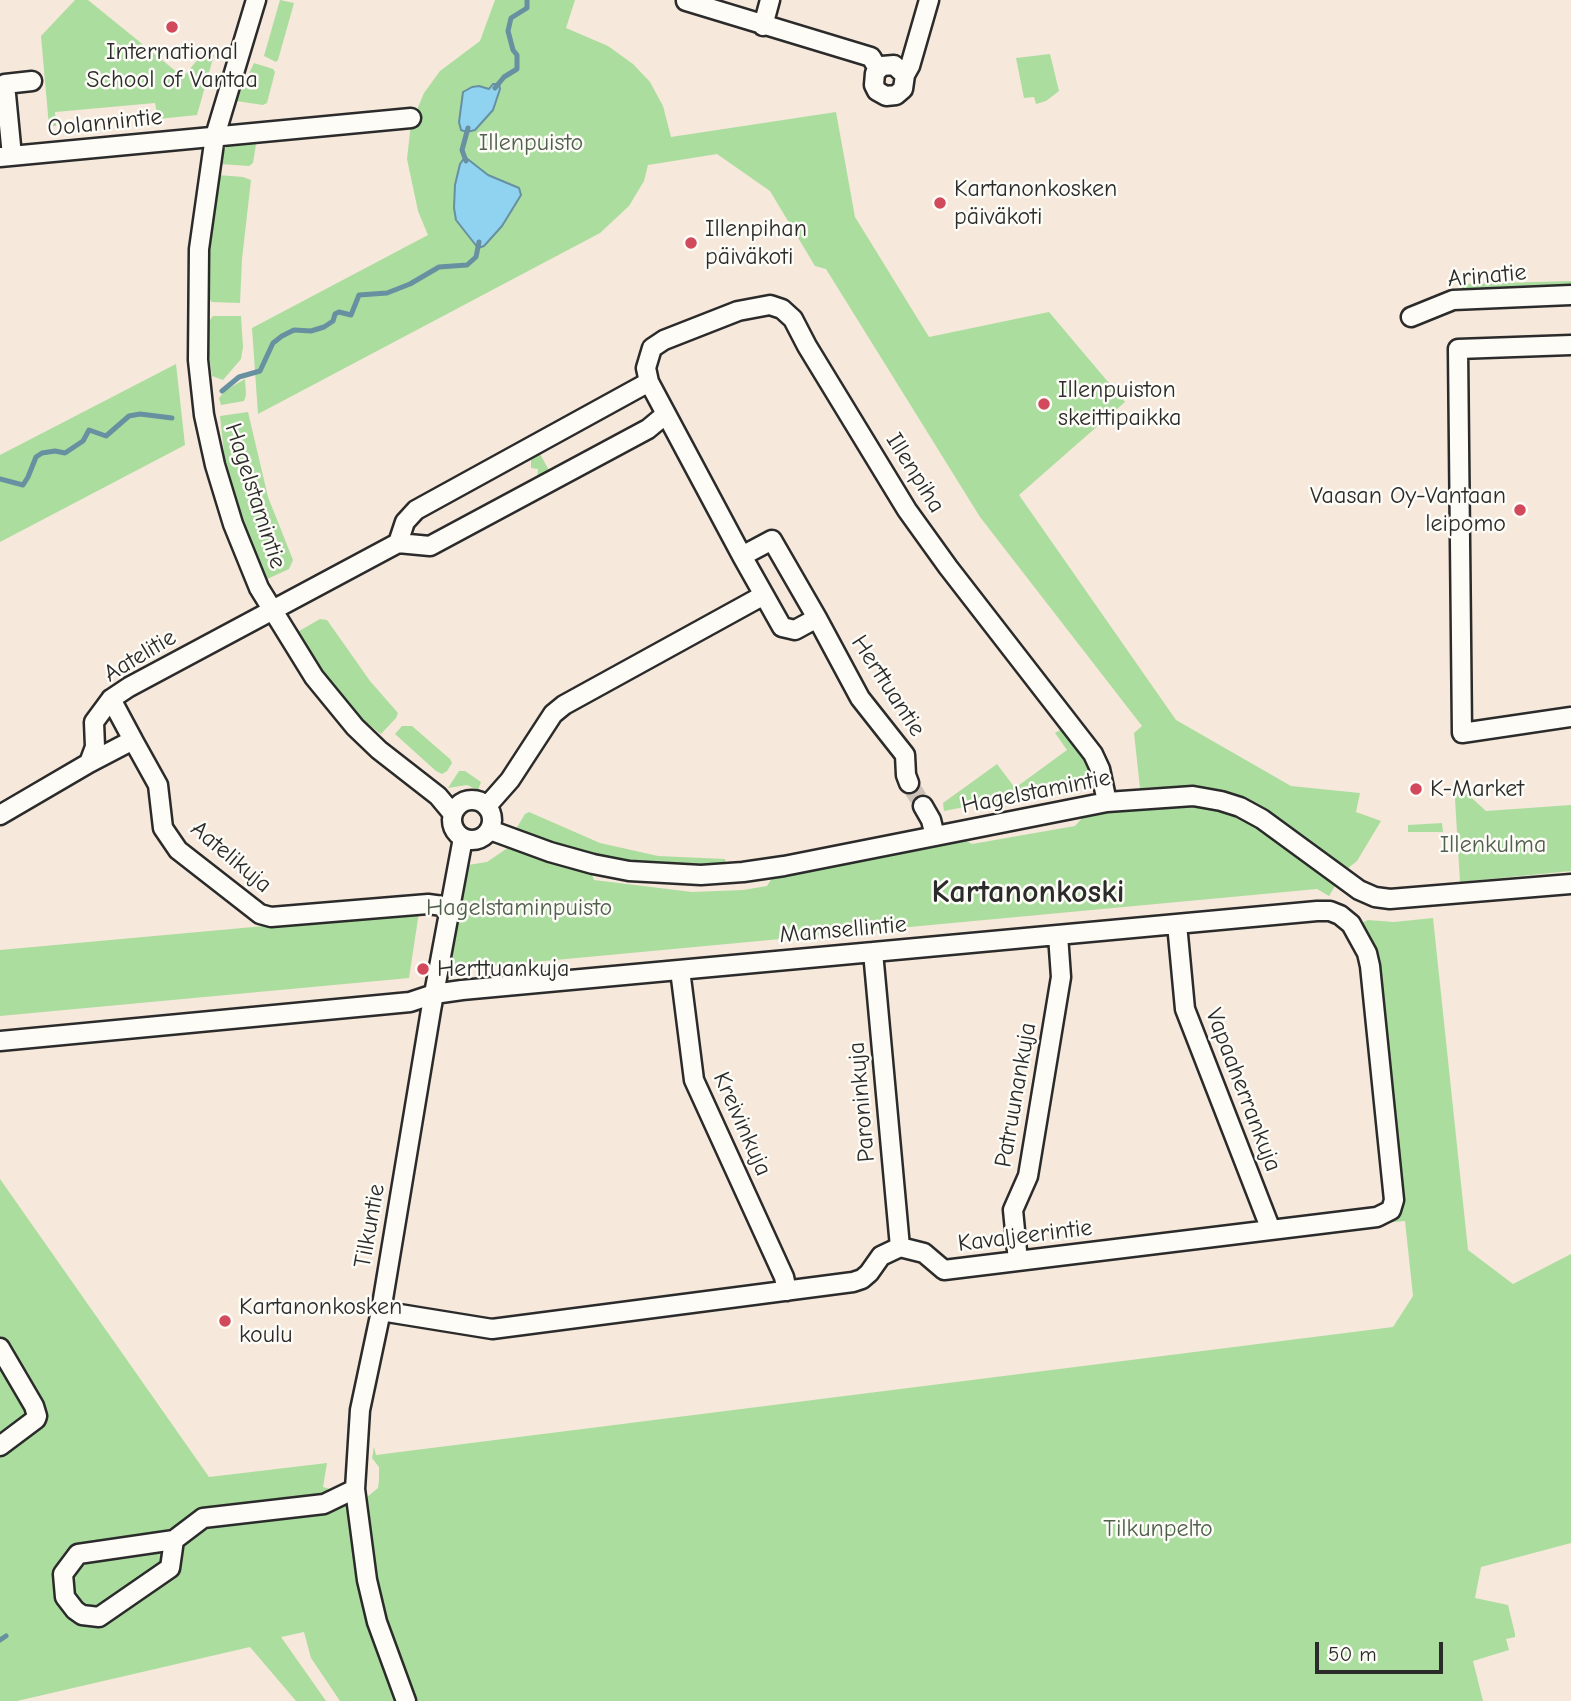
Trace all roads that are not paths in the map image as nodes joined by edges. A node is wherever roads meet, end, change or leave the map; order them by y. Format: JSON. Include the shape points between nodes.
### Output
{"nodes":[{"id":1,"x":256,"y":0,"type":"edge"},
{"id":2,"x":771,"y":0,"type":"edge"},
{"id":3,"x":929,"y":0,"type":"edge"},
{"id":4,"x":686,"y":1,"type":"edge"},
{"id":5,"x":763,"y":26,"type":"junction"},
{"id":6,"x":878,"y":69,"type":"junction"},
{"id":7,"x":905,"y":75,"type":"junction"},
{"id":8,"x":32,"y":81,"type":"dead end"},
{"id":9,"x":411,"y":118,"type":"dead end"},
{"id":10,"x":215,"y":136,"type":"junction"},
{"id":11,"x":6,"y":157,"type":"edge"},
{"id":12,"x":1571,"y":295,"type":"edge"},
{"id":13,"x":1410,"y":317,"type":"dead end"},
{"id":14,"x":1571,"y":345,"type":"edge"},
{"id":15,"x":649,"y":382,"type":"junction"},
{"id":16,"x":666,"y":414,"type":"junction"},
{"id":17,"x":398,"y":543,"type":"junction"},
{"id":18,"x":743,"y":556,"type":"junction"},
{"id":19,"x":764,"y":595,"type":"junction"},
{"id":20,"x":271,"y":610,"type":"junction"},
{"id":21,"x":817,"y":618,"type":"junction"},
{"id":22,"x":111,"y":699,"type":"junction"},
{"id":23,"x":1571,"y":716,"type":"edge"},
{"id":24,"x":133,"y":740,"type":"junction"},
{"id":25,"x":89,"y":763,"type":"junction"},
{"id":26,"x":909,"y":783,"type":"tunnel mouth"},
{"id":27,"x":1107,"y":802,"type":"junction"},
{"id":28,"x":487,"y":806,"type":"junction"},
{"id":29,"x":923,"y":806,"type":"tunnel mouth"},
{"id":30,"x":453,"y":814,"type":"junction"},
{"id":31,"x":0,"y":815,"type":"edge"},
{"id":32,"x":490,"y":830,"type":"junction"},
{"id":33,"x":935,"y":836,"type":"junction"},
{"id":34,"x":463,"y":838,"type":"junction"},
{"id":35,"x":1571,"y":884,"type":"edge"},
{"id":36,"x":1359,"y":890,"type":"junction"},
{"id":37,"x":450,"y":907,"type":"junction"},
{"id":38,"x":1340,"y":915,"type":"junction"},
{"id":39,"x":1177,"y":924,"type":"junction"},
{"id":40,"x":1058,"y":935,"type":"junction"},
{"id":41,"x":873,"y":952,"type":"junction"},
{"id":42,"x":680,"y":970,"type":"junction"},
{"id":43,"x":434,"y":994,"type":"junction"},
{"id":44,"x":0,"y":1041,"type":"edge"},
{"id":45,"x":1271,"y":1230,"type":"junction"},
{"id":46,"x":900,"y":1247,"type":"junction"},
{"id":47,"x":1018,"y":1261,"type":"junction"},
{"id":48,"x":787,"y":1291,"type":"junction"},
{"id":49,"x":381,"y":1311,"type":"junction"},
{"id":50,"x":0,"y":1348,"type":"edge"},
{"id":51,"x":0,"y":1446,"type":"edge"},
{"id":52,"x":355,"y":1489,"type":"junction"},
{"id":53,"x":174,"y":1540,"type":"junction"},
{"id":54,"x":406,"y":1701,"type":"edge"}],
"edges":[{"from":1,"to":10,"type":"street","name":"Hagelstamintie"},
{"from":2,"to":5,"type":"street"},
{"from":3,"to":7,"type":"street"},
{"from":4,"to":5,"type":"street"},
{"from":5,"to":6,"type":"street","via":[[871,57]]},
{"from":6,"to":7,"type":"street","via":[[894,65]]},
{"from":6,"to":7,"type":"street","via":[[874,85],[886,96],[901,92]]},
{"from":8,"to":11,"type":"street","via":[[5,84]]},
{"from":9,"to":10,"type":"street","name":"Oolannintie"},
{"from":10,"to":11,"type":"street","name":"Oolannintie"},
{"from":10,"to":20,"type":"street","name":"Hagelstamintie","via":[[199,248],[198,360],[204,415],[233,524]]},
{"from":12,"to":13,"type":"street","name":"Arinatie","via":[[1453,300]]},
{"from":14,"to":23,"type":"street","via":[[1458,349],[1462,733]]},
{"from":15,"to":16,"type":"street"},
{"from":15,"to":17,"type":"street","via":[[416,510],[405,522]]},
{"from":15,"to":27,"type":"street","name":"Illenpiha","via":[[647,360],[652,348],[664,340],[738,310],[770,305],[793,319],[907,510],[1093,754]]},
{"from":16,"to":17,"type":"street","via":[[648,429],[430,546]]},
{"from":16,"to":18,"type":"street"},
{"from":17,"to":20,"type":"street"},
{"from":18,"to":19,"type":"street"},
{"from":18,"to":21,"type":"street","name":"Herttuantie","via":[[772,540]]},
{"from":19,"to":21,"type":"street","via":[[782,627],[795,630]]},
{"from":19,"to":28,"type":"street","via":[[553,713],[510,780]]},
{"from":20,"to":22,"type":"street","name":"Aatelitie"},
{"from":20,"to":30,"type":"street","name":"Hagelstamintie","via":[[314,677],[355,727],[438,796]]},
{"from":21,"to":26,"type":"street","name":"Herttuantie","via":[[860,698],[905,755]]},
{"from":22,"to":24,"type":"street","name":"Aatelikuja"},
{"from":22,"to":25,"type":"street","name":"Aatelitie","via":[[94,722],[95,747]]},
{"from":24,"to":25,"type":"street"},
{"from":24,"to":37,"type":"street","name":"Aatelikuja","via":[[158,785],[163,828],[178,850],[260,914],[271,917],[428,904]]},
{"from":25,"to":31,"type":"street"},
{"from":27,"to":33,"type":"street","name":"Hagelstamintie"},
{"from":27,"to":36,"type":"street","name":"Hagelstamintie","via":[[1193,796],[1240,807]]},
{"from":28,"to":30,"type":"street","via":[[468,800]]},
{"from":28,"to":32,"type":"street","via":[[493,818]]},
{"from":29,"to":33,"type":"street"},
{"from":30,"to":34,"type":"street","via":[[454,830]]},
{"from":32,"to":33,"type":"street","name":"Hagelstamintie","via":[[593,864],[701,875],[775,868]]},
{"from":32,"to":34,"type":"street","via":[[475,841]]},
{"from":34,"to":37,"type":"street","name":"Tilkuntie"},
{"from":35,"to":36,"type":"street","name":"Hagelstamintie","via":[[1390,899]]},
{"from":36,"to":38,"type":"street"},
{"from":37,"to":43,"type":"street","name":"Tilkuntie"},
{"from":38,"to":39,"type":"street","name":"Mamsellintie","via":[[1318,911]]},
{"from":38,"to":45,"type":"street","name":"Kavaljeerintie","via":[[1360,938],[1370,966],[1393,1206],[1377,1217]]},
{"from":39,"to":40,"type":"street","name":"Mamsellintie"},
{"from":39,"to":45,"type":"street","name":"Vapaaherrankuja","via":[[1185,1009]]},
{"from":40,"to":41,"type":"street","name":"Mamsellintie"},
{"from":40,"to":47,"type":"street","name":"Patruunankuja","via":[[1061,977],[1028,1176],[1013,1210]]},
{"from":41,"to":42,"type":"street","name":"Mamsellintie"},
{"from":41,"to":46,"type":"street","name":"Paroninkuja"},
{"from":42,"to":43,"type":"street","name":"Mamsellintie"},
{"from":42,"to":48,"type":"street","name":"Kreivinkuja","via":[[694,1080]]},
{"from":43,"to":44,"type":"street","name":"Mamsellintie","via":[[410,1002]]},
{"from":43,"to":49,"type":"street","name":"Tilkuntie"},
{"from":45,"to":47,"type":"street","name":"Kavaljeerintie"},
{"from":46,"to":47,"type":"street","name":"Kavaljeerintie","via":[[924,1253],[944,1270]]},
{"from":46,"to":48,"type":"street","via":[[881,1256],[862,1279]]},
{"from":48,"to":49,"type":"street","via":[[492,1329]]},
{"from":49,"to":52,"type":"street","name":"Tilkuntie","via":[[360,1410]]},
{"from":50,"to":51,"type":"street","via":[[37,1416]]},
{"from":52,"to":53,"type":"street","via":[[324,1504],[202,1518]]},
{"from":52,"to":54,"type":"street","name":"Tilkuntie","via":[[377,1622]]},
{"from":53,"to":53,"type":"street","via":[[78,1554],[63,1574],[65,1597],[82,1615],[99,1617],[170,1568]]}]}
